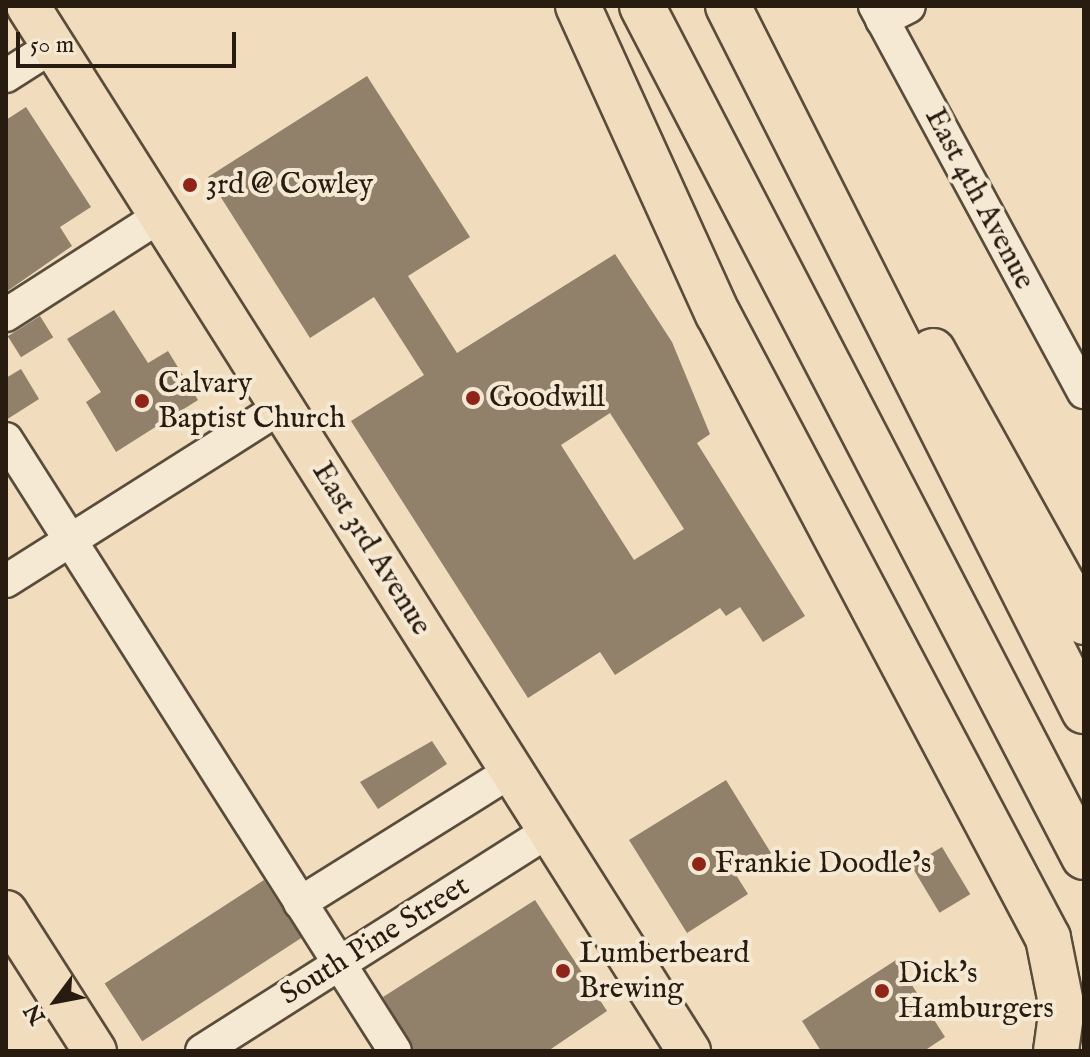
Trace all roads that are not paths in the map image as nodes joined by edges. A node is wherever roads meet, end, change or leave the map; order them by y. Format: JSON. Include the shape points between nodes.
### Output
{"nodes":[{"id":1,"x":28,"y":6,"type":"edge"},
{"id":2,"x":578,"y":6,"type":"edge"},
{"id":3,"x":642,"y":6,"type":"edge"},
{"id":4,"x":730,"y":6,"type":"edge"},
{"id":5,"x":889,"y":11,"type":"edge"},
{"id":6,"x":53,"y":46,"type":"junction"},
{"id":7,"x":6,"y":76,"type":"edge"},
{"id":8,"x":160,"y":216,"type":"junction"},
{"id":9,"x":6,"y":315,"type":"edge"},
{"id":10,"x":1084,"y":392,"type":"edge"},
{"id":11,"x":281,"y":407,"type":"junction"},
{"id":12,"x":6,"y":439,"type":"edge"},
{"id":13,"x":70,"y":540,"type":"junction"},
{"id":14,"x":6,"y":581,"type":"edge"},
{"id":15,"x":1084,"y":622,"type":"edge"},
{"id":16,"x":1084,"y":711,"type":"edge"},
{"id":17,"x":511,"y":771,"type":"junction"},
{"id":18,"x":549,"y":831,"type":"junction"},
{"id":19,"x":1084,"y":857,"type":"edge"},
{"id":20,"x":300,"y":903,"type":"junction"},
{"id":21,"x":6,"y":912,"type":"edge"},
{"id":22,"x":339,"y":963,"type":"junction"},
{"id":23,"x":206,"y":1050,"type":"edge"},
{"id":24,"x":95,"y":1051,"type":"edge"},
{"id":25,"x":395,"y":1051,"type":"edge"},
{"id":26,"x":689,"y":1051,"type":"edge"},
{"id":27,"x":1056,"y":1051,"type":"edge"}],
"edges":[{"from":1,"to":6,"type":"main road","name":"East 3rd Avenue"},
{"from":2,"to":27,"type":"highway","via":[[718,314],[1048,938],[1062,1008]]},
{"from":3,"to":19,"type":"highway"},
{"from":4,"to":15,"type":"highway"},
{"from":4,"to":16,"type":"highway"},
{"from":5,"to":10,"type":"street","name":"East 4th Avenue"},
{"from":6,"to":7,"type":"street"},
{"from":6,"to":8,"type":"main road","name":"East 3rd Avenue"},
{"from":8,"to":9,"type":"street"},
{"from":8,"to":11,"type":"main road","name":"East 3rd Avenue"},
{"from":11,"to":13,"type":"street"},
{"from":11,"to":17,"type":"main road","name":"East 3rd Avenue"},
{"from":12,"to":13,"type":"street"},
{"from":13,"to":14,"type":"street"},
{"from":13,"to":20,"type":"street"},
{"from":17,"to":18,"type":"main road","name":"East 3rd Avenue"},
{"from":17,"to":20,"type":"street"},
{"from":18,"to":22,"type":"street","name":"South Pine Street"},
{"from":18,"to":26,"type":"main road","name":"East 3rd Avenue"},
{"from":20,"to":22,"type":"street"},
{"from":21,"to":24,"type":"main road"},
{"from":22,"to":23,"type":"street","name":"South Pine Street"},
{"from":22,"to":25,"type":"street"}]}
